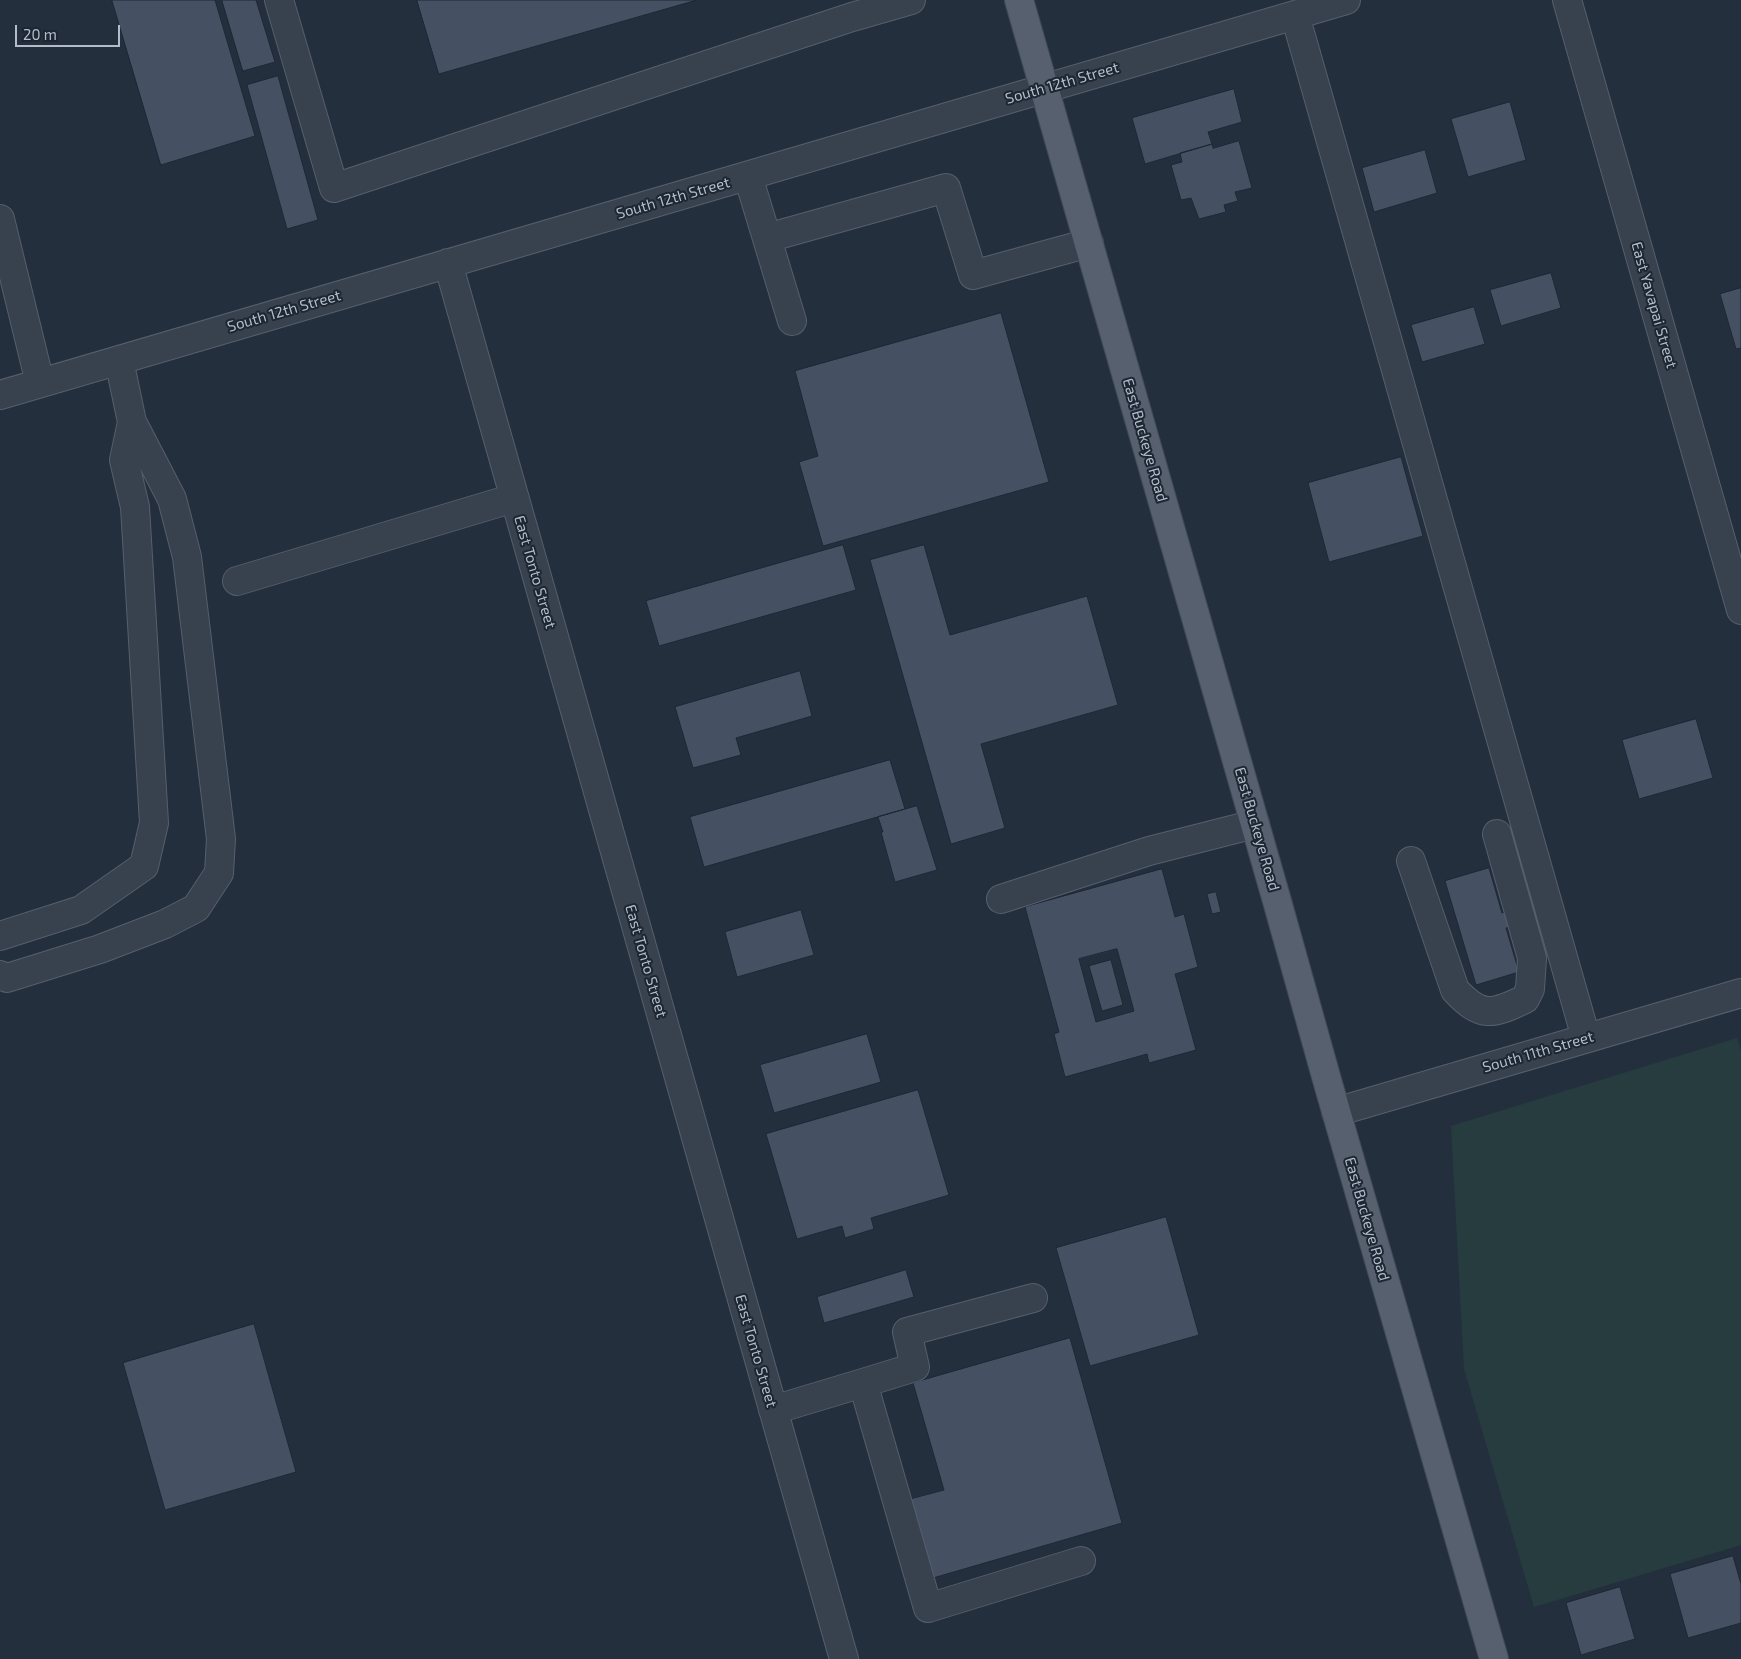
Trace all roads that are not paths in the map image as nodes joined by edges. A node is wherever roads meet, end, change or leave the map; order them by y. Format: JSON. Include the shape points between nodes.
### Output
{"nodes":[{"id":1,"x":280,"y":0,"type":"edge"},
{"id":2,"x":911,"y":0,"type":"edge"},
{"id":3,"x":1019,"y":0,"type":"edge"},
{"id":4,"x":1346,"y":0,"type":"edge"},
{"id":5,"x":1566,"y":0,"type":"edge"},
{"id":6,"x":1295,"y":15,"type":"junction"},
{"id":7,"x":1044,"y":89,"type":"junction"},
{"id":8,"x":748,"y":176,"type":"junction"},
{"id":9,"x":0,"y":219,"type":"edge"},
{"id":10,"x":767,"y":238,"type":"junction"},
{"id":11,"x":1088,"y":243,"type":"junction"},
{"id":12,"x":448,"y":263,"type":"junction"},
{"id":13,"x":792,"y":321,"type":"dead end"},
{"id":14,"x":119,"y":360,"type":"junction"},
{"id":15,"x":40,"y":383,"type":"junction"},
{"id":16,"x":0,"y":395,"type":"edge"},
{"id":17,"x":132,"y":422,"type":"junction"},
{"id":18,"x":514,"y":498,"type":"junction"},
{"id":19,"x":237,"y":581,"type":"dead end"},
{"id":20,"x":1741,"y":610,"type":"edge"},
{"id":21,"x":1255,"y":824,"type":"junction"},
{"id":22,"x":1498,"y":834,"type":"dead end"},
{"id":23,"x":1411,"y":861,"type":"dead end"},
{"id":24,"x":1001,"y":899,"type":"dead end"},
{"id":25,"x":0,"y":936,"type":"edge"},
{"id":26,"x":0,"y":976,"type":"edge"},
{"id":27,"x":1741,"y":993,"type":"edge"},
{"id":28,"x":1586,"y":1038,"type":"junction"},
{"id":29,"x":1336,"y":1112,"type":"junction"},
{"id":30,"x":1033,"y":1298,"type":"dead end"},
{"id":31,"x":862,"y":1383,"type":"junction"},
{"id":32,"x":773,"y":1410,"type":"junction"},
{"id":33,"x":1081,"y":1561,"type":"dead end"},
{"id":34,"x":844,"y":1659,"type":"edge"},
{"id":35,"x":1494,"y":1659,"type":"edge"}],
"edges":[{"from":1,"to":2,"type":"street","via":[[334,188]]},
{"from":3,"to":7,"type":"main road","name":"East Buckeye Road"},
{"from":4,"to":6,"type":"street","name":"South 12th Street"},
{"from":5,"to":20,"type":"street","name":"East Yavapai Street"},
{"from":6,"to":7,"type":"street","name":"South 12th Street"},
{"from":6,"to":28,"type":"street"},
{"from":7,"to":8,"type":"street","name":"South 12th Street"},
{"from":7,"to":11,"type":"main road","name":"East Buckeye Road"},
{"from":8,"to":10,"type":"street"},
{"from":8,"to":12,"type":"street","name":"South 12th Street"},
{"from":9,"to":15,"type":"street"},
{"from":10,"to":11,"type":"street","via":[[946,188],[973,275]]},
{"from":10,"to":13,"type":"street"},
{"from":11,"to":21,"type":"main road","name":"East Buckeye Road"},
{"from":12,"to":14,"type":"street","name":"South 12th Street"},
{"from":12,"to":18,"type":"street","name":"East Tonto Street"},
{"from":14,"to":15,"type":"street","name":"South 12th Street"},
{"from":14,"to":17,"type":"street"},
{"from":15,"to":16,"type":"street","name":"South 12th Street"},
{"from":17,"to":25,"type":"street","via":[[124,460],[135,507],[154,824],[144,866],[81,910]]},
{"from":17,"to":26,"type":"street","via":[[172,499],[187,557],[221,839],[219,873],[196,908],[165,924],[100,949],[7,978]]},
{"from":18,"to":19,"type":"street"},
{"from":18,"to":32,"type":"street","name":"East Tonto Street"},
{"from":21,"to":24,"type":"street","via":[[1149,851]]},
{"from":21,"to":29,"type":"main road","name":"East Buckeye Road"},
{"from":22,"to":23,"type":"street","via":[[1532,958],[1530,989],[1525,1000],[1506,1009],[1484,1012],[1469,1004],[1455,990]]},
{"from":27,"to":28,"type":"street","name":"South 11th Street"},
{"from":28,"to":29,"type":"street","name":"South 11th Street"},
{"from":29,"to":35,"type":"main road","name":"East Buckeye Road"},
{"from":30,"to":31,"type":"street","via":[[907,1332],[915,1367]]},
{"from":31,"to":32,"type":"street"},
{"from":31,"to":33,"type":"street","via":[[928,1608]]},
{"from":32,"to":34,"type":"street","name":"East Tonto Street"}]}
